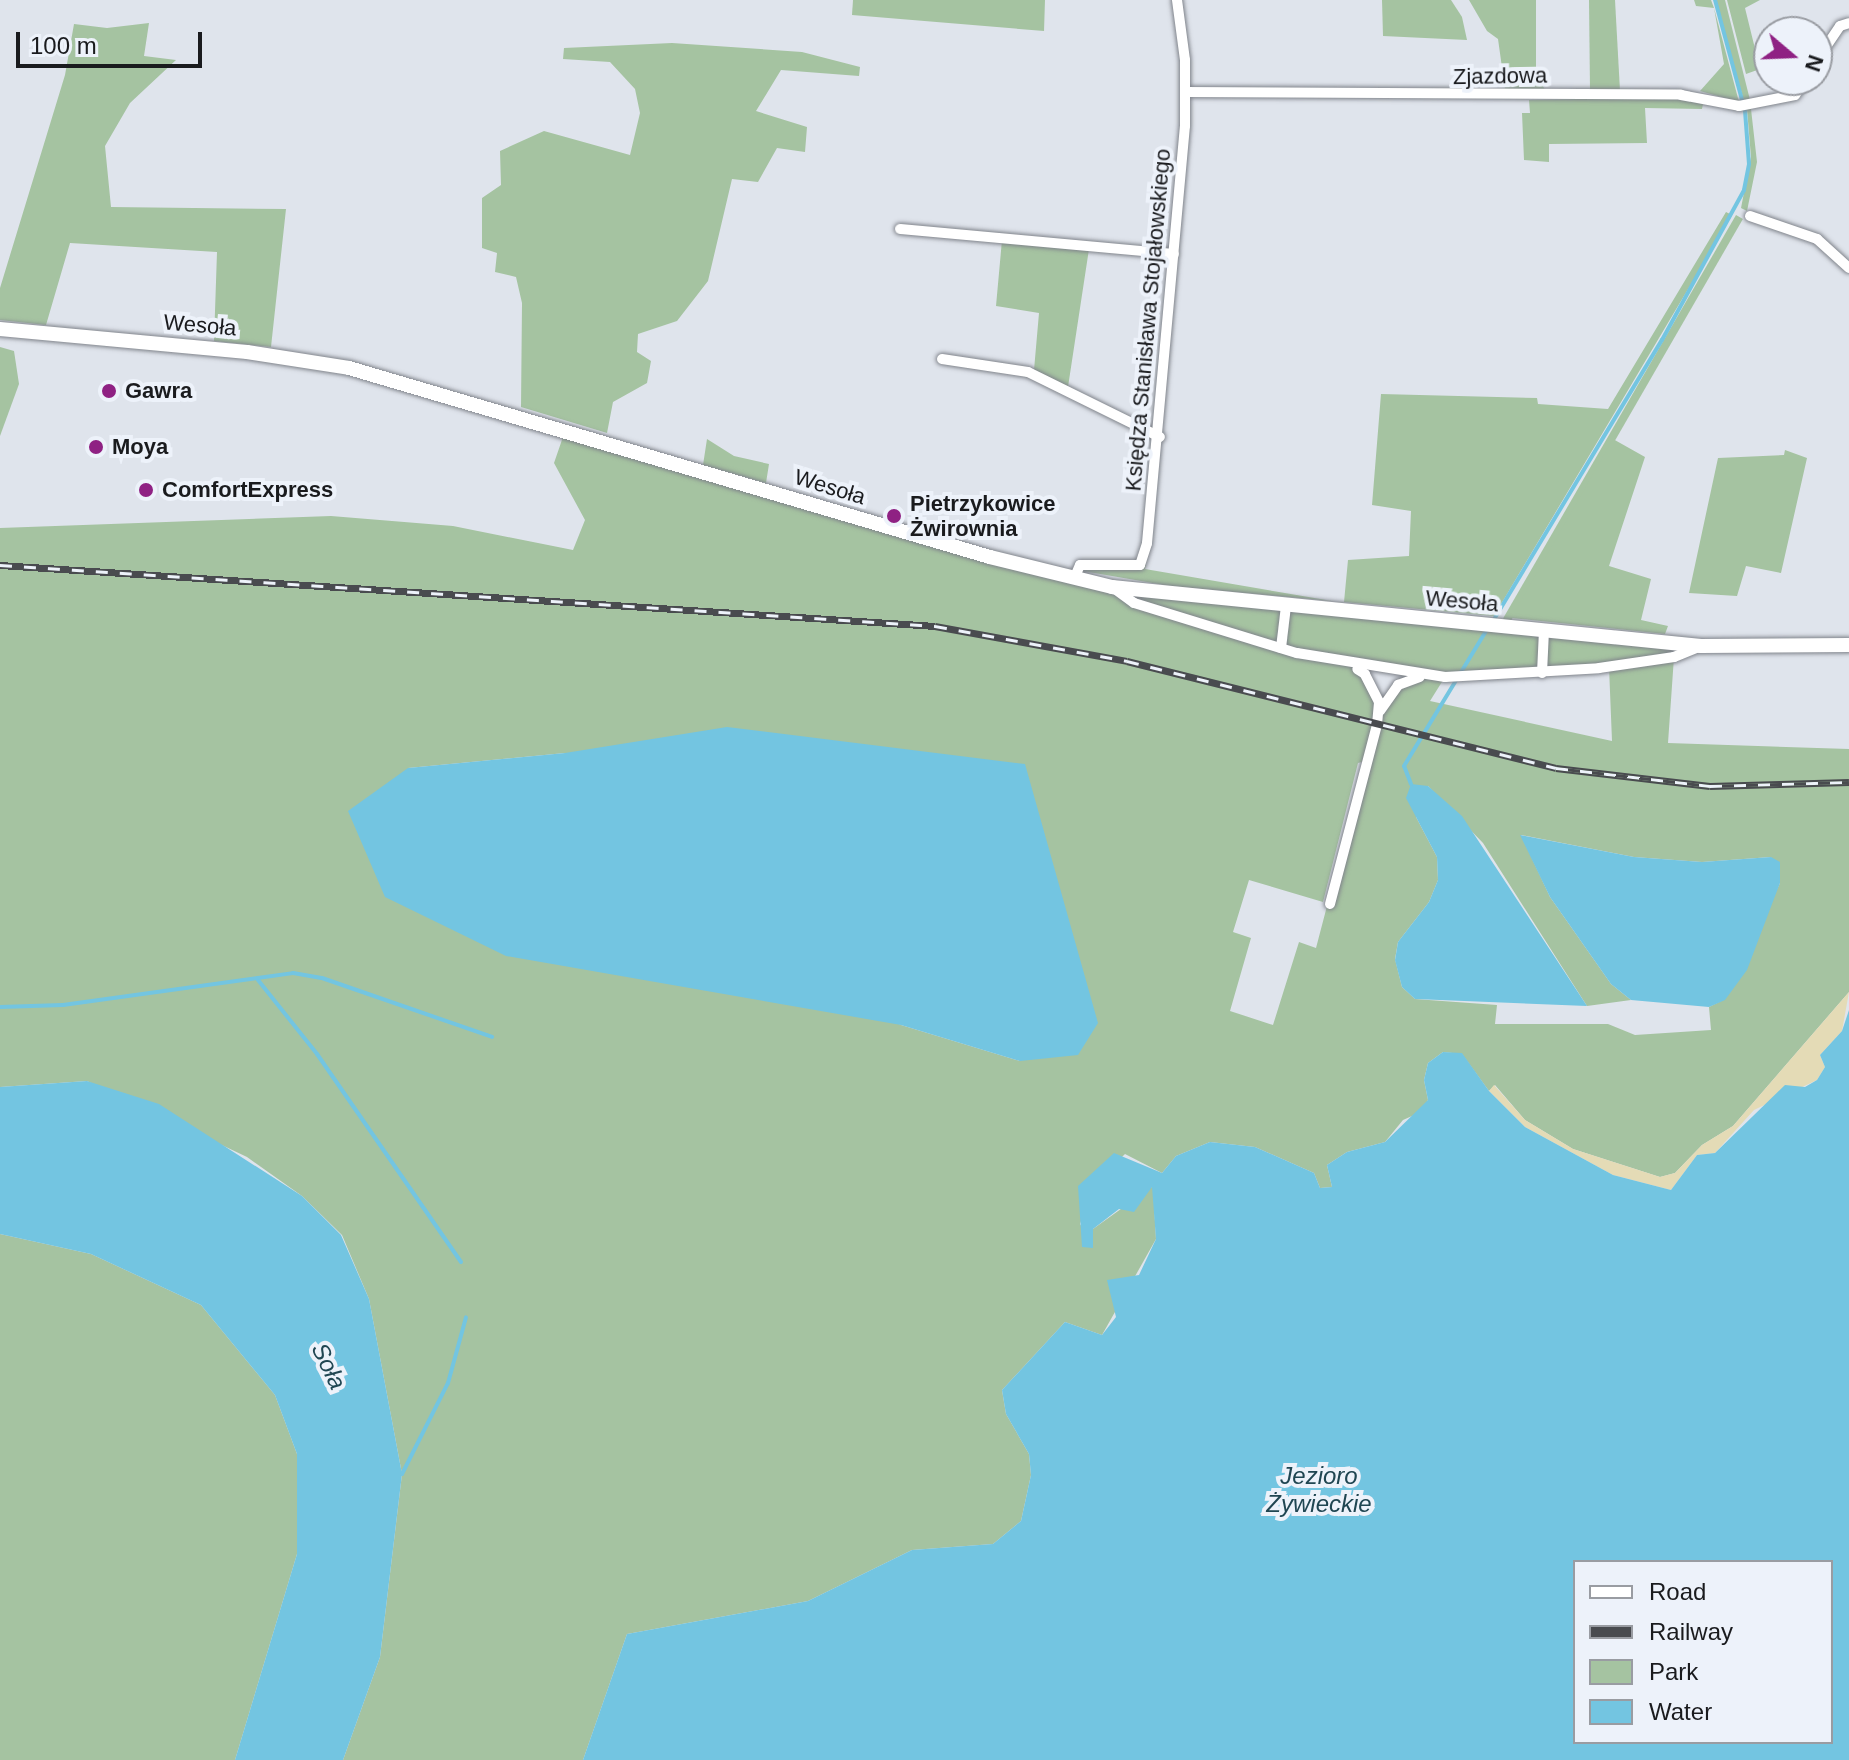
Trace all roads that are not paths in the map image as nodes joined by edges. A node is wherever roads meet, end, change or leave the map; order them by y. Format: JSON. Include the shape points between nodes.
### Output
{"nodes":[{"id":1,"x":1177,"y":0,"type":"edge"},
{"id":2,"x":1849,"y":23,"type":"edge"},
{"id":3,"x":1833,"y":36,"type":"edge"},
{"id":4,"x":1185,"y":92,"type":"junction"},
{"id":5,"x":1791,"y":96,"type":"edge"},
{"id":6,"x":1750,"y":216,"type":"dead end"},
{"id":7,"x":900,"y":229,"type":"dead end"},
{"id":8,"x":1174,"y":254,"type":"junction"},
{"id":9,"x":1849,"y":268,"type":"edge"},
{"id":10,"x":0,"y":329,"type":"edge"},
{"id":11,"x":942,"y":359,"type":"dead end"},
{"id":12,"x":1160,"y":437,"type":"junction"},
{"id":13,"x":1074,"y":579,"type":"junction"},
{"id":14,"x":1112,"y":587,"type":"junction"},
{"id":15,"x":1286,"y":606,"type":"junction"},
{"id":16,"x":1544,"y":631,"type":"junction"},
{"id":17,"x":1849,"y":645,"type":"edge"},
{"id":18,"x":1701,"y":646,"type":"junction"},
{"id":19,"x":1281,"y":648,"type":"junction"},
{"id":20,"x":1348,"y":664,"type":"junction"},
{"id":21,"x":1542,"y":673,"type":"junction"},
{"id":22,"x":1430,"y":676,"type":"junction"},
{"id":23,"x":1378,"y":717,"type":"junction"},
{"id":24,"x":1330,"y":904,"type":"dead end"}],
"edges":[{"from":1,"to":4,"type":"street","name":"Księdza Stanisława Stojałowskiego"},
{"from":2,"to":3,"type":"street"},
{"from":4,"to":5,"type":"street","name":"Zjazdowa","via":[[1681,95],[1739,106]]},
{"from":4,"to":8,"type":"street","name":"Księdza Stanisława Stojałowskiego"},
{"from":6,"to":9,"type":"street","via":[[1817,239]]},
{"from":7,"to":8,"type":"street"},
{"from":8,"to":12,"type":"street","name":"Księdza Stanisława Stojałowskiego"},
{"from":10,"to":13,"type":"main road","name":"Wesoła","via":[[247,352],[349,368]]},
{"from":11,"to":12,"type":"street","via":[[1028,372]]},
{"from":12,"to":13,"type":"street","name":"Księdza Stanisława Stojałowskiego","via":[[1144,561],[1135,567],[1080,565]]},
{"from":13,"to":14,"type":"main road","name":"Wesoła"},
{"from":14,"to":15,"type":"main road","name":"Wesoła"},
{"from":14,"to":19,"type":"street","via":[[1134,603]]},
{"from":15,"to":16,"type":"main road","name":"Wesoła"},
{"from":15,"to":19,"type":"street"},
{"from":16,"to":18,"type":"main road","name":"Wesoła"},
{"from":16,"to":21,"type":"street"},
{"from":17,"to":18,"type":"main road","name":"Wesoła"},
{"from":18,"to":21,"type":"street","via":[[1674,657]]},
{"from":19,"to":20,"type":"street"},
{"from":20,"to":22,"type":"street"},
{"from":20,"to":23,"type":"street","via":[[1365,674],[1373,687]]},
{"from":21,"to":22,"type":"street"},
{"from":22,"to":23,"type":"street","via":[[1398,685]]},
{"from":23,"to":24,"type":"street"}]}
